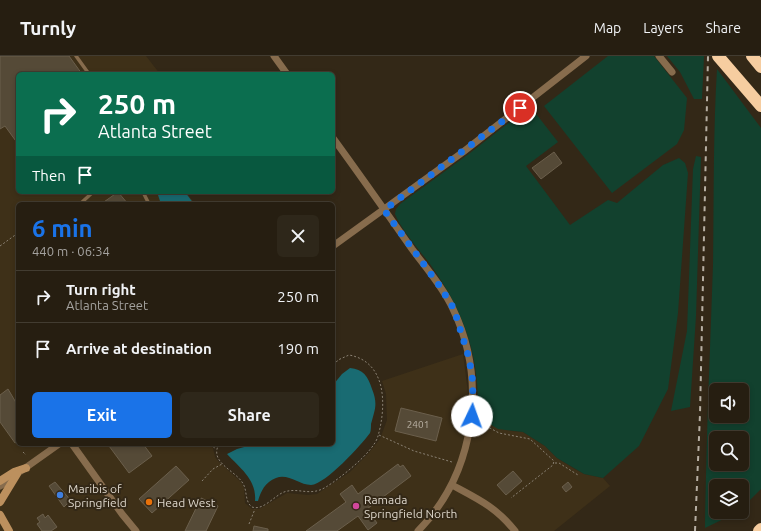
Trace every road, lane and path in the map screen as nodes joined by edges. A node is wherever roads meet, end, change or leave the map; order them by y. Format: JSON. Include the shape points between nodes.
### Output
{"nodes":[{"id":1,"x":76,"y":56,"type":"edge"},
{"id":2,"x":274,"y":56,"type":"edge"},
{"id":3,"x":586,"y":56,"type":"edge"},
{"id":4,"x":659,"y":56,"type":"edge"},
{"id":5,"x":718,"y":56,"type":"edge"},
{"id":6,"x":752,"y":56,"type":"edge"},
{"id":7,"x":758,"y":56,"type":"edge"},
{"id":8,"x":761,"y":59,"type":"edge"},
{"id":9,"x":761,"y":68,"type":"edge"},
{"id":10,"x":88,"y":72,"type":"edge"},
{"id":11,"x":286,"y":72,"type":"edge"},
{"id":12,"x":672,"y":72,"type":"dead end"},
{"id":13,"x":734,"y":75,"type":"junction"},
{"id":14,"x":761,"y":106,"type":"edge"},
{"id":15,"x":761,"y":113,"type":"edge"},
{"id":16,"x":335,"y":141,"type":"edge"},
{"id":17,"x":91,"y":194,"type":"edge"},
{"id":18,"x":82,"y":202,"type":"edge"},
{"id":19,"x":384,"y":210,"type":"junction"},
{"id":20,"x":16,"y":234,"type":"edge"},
{"id":21,"x":335,"y":245,"type":"edge"},
{"id":22,"x":0,"y":246,"type":"edge"},
{"id":23,"x":335,"y":364,"type":"edge"},
{"id":24,"x":479,"y":422,"type":"dead end"},
{"id":25,"x":378,"y":434,"type":"junction"},
{"id":26,"x":56,"y":446,"type":"edge"},
{"id":27,"x":73,"y":446,"type":"edge"},
{"id":28,"x":212,"y":446,"type":"edge"},
{"id":29,"x":218,"y":446,"type":"edge"},
{"id":30,"x":216,"y":450,"type":"junction"},
{"id":31,"x":23,"y":452,"type":"dead end"},
{"id":32,"x":26,"y":455,"type":"dead end"},
{"id":33,"x":455,"y":463,"type":"dead end"},
{"id":34,"x":554,"y":463,"type":"junction"},
{"id":35,"x":222,"y":464,"type":"junction"},
{"id":36,"x":26,"y":468,"type":"junction"},
{"id":37,"x":17,"y":474,"type":"junction"},
{"id":38,"x":578,"y":475,"type":"dead end"},
{"id":39,"x":0,"y":481,"type":"edge"},
{"id":40,"x":202,"y":481,"type":"dead end"},
{"id":41,"x":452,"y":485,"type":"junction"},
{"id":42,"x":0,"y":486,"type":"edge"},
{"id":43,"x":511,"y":498,"type":"dead end"},
{"id":44,"x":0,"y":502,"type":"edge"},
{"id":45,"x":255,"y":508,"type":"junction"},
{"id":46,"x":0,"y":515,"type":"edge"},
{"id":47,"x":249,"y":524,"type":"dead end"},
{"id":48,"x":9,"y":531,"type":"edge"},
{"id":49,"x":136,"y":531,"type":"edge"},
{"id":50,"x":418,"y":531,"type":"edge"},
{"id":51,"x":515,"y":531,"type":"edge"}],
"edges":[{"from":1,"to":10,"type":"lane"},
{"from":2,"to":11,"type":"street"},
{"from":3,"to":19,"type":"street","via":[[478,141]]},
{"from":4,"to":12,"type":"street"},
{"from":5,"to":13,"type":"highway"},
{"from":6,"to":9,"type":"highway"},
{"from":7,"to":8,"type":"highway"},
{"from":13,"to":14,"type":"highway"},
{"from":13,"to":15,"type":"highway"},
{"from":16,"to":19,"type":"street"},
{"from":17,"to":18,"type":"lane"},
{"from":19,"to":21,"type":"street"},
{"from":19,"to":41,"type":"street","via":[[447,297],[469,358],[473,383],[472,416],[466,448]]},
{"from":20,"to":22,"type":"path"},
{"from":23,"to":25,"type":"path","via":[[342,357],[353,356],[363,361],[377,377],[382,387],[384,407]]},
{"from":24,"to":34,"type":"path","via":[[499,434],[530,439],[548,454]]},
{"from":25,"to":33,"type":"path","via":[[414,451]]},
{"from":25,"to":45,"type":"path","via":[[355,465],[325,488],[311,493],[286,492],[260,508]]},
{"from":26,"to":36,"type":"street"},
{"from":27,"to":49,"type":"street"},
{"from":28,"to":30,"type":"path"},
{"from":29,"to":30,"type":"path"},
{"from":30,"to":35,"type":"path"},
{"from":31,"to":32,"type":"path"},
{"from":34,"to":38,"type":"path"},
{"from":34,"to":43,"type":"path"},
{"from":35,"to":40,"type":"path","via":[[213,469]]},
{"from":35,"to":45,"type":"path","via":[[243,482],[248,503]]},
{"from":36,"to":37,"type":"street"},
{"from":36,"to":39,"type":"street"},
{"from":37,"to":42,"type":"street"},
{"from":37,"to":44,"type":"street"},
{"from":41,"to":50,"type":"street","via":[[434,513]]},
{"from":41,"to":51,"type":"street","via":[[490,506],[502,515]]},
{"from":45,"to":47,"type":"path"},
{"from":46,"to":48,"type":"street"}]}
